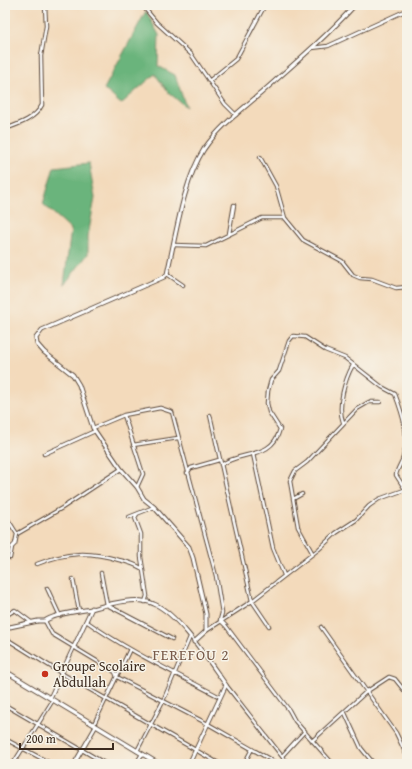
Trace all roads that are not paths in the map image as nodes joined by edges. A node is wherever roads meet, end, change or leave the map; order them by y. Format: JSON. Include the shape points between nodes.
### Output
{"nodes":[{"id":1,"x":45,"y":5,"type":"edge"},
{"id":2,"x":142,"y":5,"type":"edge"},
{"id":3,"x":265,"y":5,"type":"edge"},
{"id":4,"x":355,"y":5,"type":"edge"},
{"id":5,"x":407,"y":10,"type":"edge"},
{"id":6,"x":311,"y":48,"type":"junction"},
{"id":7,"x":209,"y":81,"type":"junction"},
{"id":8,"x":236,"y":115,"type":"junction"},
{"id":9,"x":5,"y":129,"type":"edge"},
{"id":10,"x":260,"y":157,"type":"dead end"},
{"id":11,"x":234,"y":205,"type":"dead end"},
{"id":12,"x":285,"y":218,"type":"junction"},
{"id":13,"x":229,"y":234,"type":"junction"},
{"id":14,"x":174,"y":245,"type":"junction"},
{"id":15,"x":167,"y":274,"type":"junction"},
{"id":16,"x":183,"y":284,"type":"dead end"},
{"id":17,"x":407,"y":287,"type":"edge"},
{"id":18,"x":353,"y":364,"type":"junction"},
{"id":19,"x":380,"y":402,"type":"dead end"},
{"id":20,"x":210,"y":415,"type":"dead end"},
{"id":21,"x":124,"y":416,"type":"junction"},
{"id":22,"x":343,"y":422,"type":"junction"},
{"id":23,"x":94,"y":429,"type":"junction"},
{"id":24,"x":178,"y":438,"type":"junction"},
{"id":25,"x":133,"y":445,"type":"junction"},
{"id":26,"x":44,"y":454,"type":"dead end"},
{"id":27,"x":253,"y":454,"type":"junction"},
{"id":28,"x":219,"y":460,"type":"junction"},
{"id":29,"x":221,"y":465,"type":"junction"},
{"id":30,"x":121,"y":469,"type":"junction"},
{"id":31,"x":187,"y":473,"type":"junction"},
{"id":32,"x":136,"y":487,"type":"junction"},
{"id":33,"x":406,"y":489,"type":"edge"},
{"id":34,"x":302,"y":494,"type":"dead end"},
{"id":35,"x":293,"y":499,"type":"junction"},
{"id":36,"x":154,"y":507,"type":"junction"},
{"id":37,"x":137,"y":514,"type":"junction"},
{"id":38,"x":5,"y":515,"type":"edge"},
{"id":39,"x":129,"y":517,"type":"dead end"},
{"id":40,"x":17,"y":534,"type":"junction"},
{"id":41,"x":313,"y":554,"type":"junction"},
{"id":42,"x":10,"y":558,"type":"dead end"},
{"id":43,"x":37,"y":564,"type":"dead end"},
{"id":44,"x":143,"y":569,"type":"junction"},
{"id":45,"x":102,"y":573,"type":"dead end"},
{"id":46,"x":284,"y":575,"type":"junction"},
{"id":47,"x":73,"y":579,"type":"dead end"},
{"id":48,"x":46,"y":588,"type":"dead end"},
{"id":49,"x":252,"y":601,"type":"junction"},
{"id":50,"x":145,"y":602,"type":"junction"},
{"id":51,"x":107,"y":605,"type":"junction"},
{"id":52,"x":92,"y":608,"type":"junction"},
{"id":53,"x":80,"y":611,"type":"junction"},
{"id":54,"x":5,"y":616,"type":"edge"},
{"id":55,"x":60,"y":616,"type":"junction"},
{"id":56,"x":220,"y":620,"type":"junction"},
{"id":57,"x":45,"y":621,"type":"junction"},
{"id":58,"x":86,"y":621,"type":"junction"},
{"id":59,"x":31,"y":622,"type":"junction"},
{"id":60,"x":269,"y":626,"type":"dead end"},
{"id":61,"x":321,"y":627,"type":"dead end"},
{"id":62,"x":5,"y":628,"type":"edge"},
{"id":63,"x":206,"y":631,"type":"junction"},
{"id":64,"x":190,"y":637,"type":"junction"},
{"id":65,"x":5,"y":638,"type":"edge"},
{"id":66,"x":172,"y":639,"type":"dead end"},
{"id":67,"x":194,"y":642,"type":"junction"},
{"id":68,"x":74,"y":647,"type":"junction"},
{"id":69,"x":130,"y":649,"type":"junction"},
{"id":70,"x":5,"y":671,"type":"edge"},
{"id":71,"x":62,"y":673,"type":"junction"},
{"id":72,"x":175,"y":673,"type":"junction"},
{"id":73,"x":117,"y":677,"type":"junction"},
{"id":74,"x":226,"y":685,"type":"junction"},
{"id":75,"x":366,"y":692,"type":"junction"},
{"id":76,"x":407,"y":694,"type":"edge"},
{"id":77,"x":220,"y":697,"type":"junction"},
{"id":78,"x":107,"y":698,"type":"junction"},
{"id":79,"x":52,"y":699,"type":"junction"},
{"id":80,"x":162,"y":701,"type":"junction"},
{"id":81,"x":5,"y":705,"type":"edge"},
{"id":82,"x":344,"y":713,"type":"junction"},
{"id":83,"x":38,"y":724,"type":"junction"},
{"id":84,"x":151,"y":724,"type":"junction"},
{"id":85,"x":208,"y":724,"type":"junction"},
{"id":86,"x":95,"y":725,"type":"junction"},
{"id":87,"x":305,"y":730,"type":"junction"},
{"id":88,"x":5,"y":739,"type":"edge"},
{"id":89,"x":312,"y":740,"type":"junction"},
{"id":90,"x":22,"y":749,"type":"junction"},
{"id":91,"x":252,"y":749,"type":"junction"},
{"id":92,"x":82,"y":750,"type":"junction"},
{"id":93,"x":196,"y":750,"type":"junction"},
{"id":94,"x":137,"y":751,"type":"junction"},
{"id":95,"x":142,"y":754,"type":"junction"},
{"id":96,"x":282,"y":756,"type":"junction"},
{"id":97,"x":407,"y":756,"type":"edge"},
{"id":98,"x":12,"y":764,"type":"edge"},
{"id":99,"x":52,"y":764,"type":"edge"},
{"id":100,"x":74,"y":764,"type":"edge"},
{"id":101,"x":106,"y":764,"type":"edge"},
{"id":102,"x":136,"y":764,"type":"edge"},
{"id":103,"x":159,"y":764,"type":"edge"},
{"id":104,"x":189,"y":764,"type":"edge"},
{"id":105,"x":220,"y":764,"type":"edge"},
{"id":106,"x":244,"y":764,"type":"edge"},
{"id":107,"x":278,"y":764,"type":"edge"},
{"id":108,"x":288,"y":764,"type":"edge"},
{"id":109,"x":333,"y":764,"type":"edge"},
{"id":110,"x":374,"y":764,"type":"edge"}],
"edges":[{"from":1,"to":9,"type":"street","via":[[46,26],[41,56],[42,105],[40,110],[27,120]]},
{"from":2,"to":7,"type":"street","via":[[157,23],[191,54]]},
{"from":3,"to":7,"type":"street","via":[[236,59]]},
{"from":4,"to":6,"type":"street","via":[[328,35]]},
{"from":5,"to":6,"type":"street","via":[[328,46]]},
{"from":6,"to":8,"type":"street"},
{"from":7,"to":8,"type":"street"},
{"from":8,"to":14,"type":"street","via":[[204,149],[195,167]]},
{"from":10,"to":12,"type":"street","via":[[276,186]]},
{"from":11,"to":13,"type":"street"},
{"from":12,"to":13,"type":"street","via":[[262,218]]},
{"from":12,"to":17,"type":"street","via":[[303,240],[342,261],[353,274],[396,288]]},
{"from":13,"to":14,"type":"street","via":[[206,246]]},
{"from":14,"to":15,"type":"street"},
{"from":15,"to":16,"type":"street"},
{"from":15,"to":23,"type":"street","via":[[154,283],[42,330],[36,338],[37,344],[73,375],[80,385]]},
{"from":18,"to":22,"type":"street","via":[[344,386],[341,416]]},
{"from":18,"to":27,"type":"street","via":[[305,337],[294,336],[289,341],[279,371],[271,380],[268,391],[269,412],[280,429],[278,438],[266,450]]},
{"from":18,"to":33,"type":"street","via":[[395,394],[403,414],[406,434],[402,459],[396,475]]},
{"from":19,"to":22,"type":"street","via":[[369,402]]},
{"from":20,"to":28,"type":"street"},
{"from":21,"to":23,"type":"street"},
{"from":21,"to":24,"type":"street","via":[[160,408],[172,412]]},
{"from":21,"to":25,"type":"street"},
{"from":22,"to":35,"type":"street","via":[[308,462],[295,471],[290,481]]},
{"from":23,"to":26,"type":"street"},
{"from":23,"to":30,"type":"street"},
{"from":24,"to":25,"type":"street"},
{"from":24,"to":31,"type":"street"},
{"from":25,"to":32,"type":"street","via":[[143,474]]},
{"from":27,"to":29,"type":"street","via":[[230,459]]},
{"from":27,"to":46,"type":"street","via":[[273,548]]},
{"from":28,"to":29,"type":"street"},
{"from":28,"to":31,"type":"street","via":[[191,468]]},
{"from":29,"to":49,"type":"street"},
{"from":30,"to":32,"type":"street"},
{"from":30,"to":40,"type":"street"},
{"from":31,"to":56,"type":"street","via":[[216,576],[222,613]]},
{"from":32,"to":36,"type":"street","via":[[144,499]]},
{"from":33,"to":41,"type":"street","via":[[379,499]]},
{"from":34,"to":35,"type":"street"},
{"from":35,"to":41,"type":"street","via":[[298,527]]},
{"from":36,"to":37,"type":"street"},
{"from":36,"to":63,"type":"street","via":[[189,547],[206,614]]},
{"from":37,"to":39,"type":"street"},
{"from":37,"to":44,"type":"street","via":[[135,518],[141,534]]},
{"from":38,"to":40,"type":"street"},
{"from":40,"to":42,"type":"street"},
{"from":41,"to":46,"type":"street"},
{"from":43,"to":44,"type":"street","via":[[79,553],[111,558]]},
{"from":44,"to":50,"type":"street","via":[[147,596]]},
{"from":45,"to":51,"type":"street"},
{"from":46,"to":49,"type":"street"},
{"from":47,"to":53,"type":"street"},
{"from":48,"to":55,"type":"street"},
{"from":49,"to":56,"type":"street"},
{"from":49,"to":60,"type":"street"},
{"from":50,"to":51,"type":"street","via":[[131,601]]},
{"from":50,"to":64,"type":"street","via":[[153,603],[167,611]]},
{"from":51,"to":52,"type":"street"},
{"from":51,"to":66,"type":"street"},
{"from":52,"to":53,"type":"street"},
{"from":52,"to":58,"type":"street"},
{"from":53,"to":55,"type":"street"},
{"from":54,"to":59,"type":"street","via":[[15,610]]},
{"from":55,"to":57,"type":"street"},
{"from":56,"to":63,"type":"street"},
{"from":56,"to":87,"type":"street","via":[[295,721]]},
{"from":57,"to":59,"type":"street"},
{"from":57,"to":68,"type":"street","via":[[52,634]]},
{"from":58,"to":68,"type":"street"},
{"from":58,"to":69,"type":"street"},
{"from":59,"to":62,"type":"street"},
{"from":61,"to":75,"type":"street"},
{"from":63,"to":67,"type":"street"},
{"from":64,"to":67,"type":"street"},
{"from":64,"to":72,"type":"street"},
{"from":65,"to":71,"type":"street"},
{"from":67,"to":74,"type":"street"},
{"from":68,"to":71,"type":"street"},
{"from":68,"to":73,"type":"street","via":[[115,672]]},
{"from":69,"to":72,"type":"street"},
{"from":69,"to":73,"type":"street"},
{"from":70,"to":79,"type":"main road"},
{"from":71,"to":78,"type":"street"},
{"from":71,"to":79,"type":"street"},
{"from":72,"to":77,"type":"street"},
{"from":72,"to":80,"type":"street"},
{"from":73,"to":78,"type":"street"},
{"from":73,"to":80,"type":"street"},
{"from":74,"to":77,"type":"street"},
{"from":74,"to":96,"type":"street"},
{"from":75,"to":76,"type":"street","via":[[389,677],[395,679]]},
{"from":75,"to":82,"type":"street"},
{"from":75,"to":97,"type":"street","via":[[396,733]]},
{"from":77,"to":85,"type":"street"},
{"from":78,"to":84,"type":"street"},
{"from":78,"to":86,"type":"street"},
{"from":79,"to":83,"type":"street"},
{"from":79,"to":86,"type":"main road"},
{"from":80,"to":84,"type":"street"},
{"from":80,"to":85,"type":"street"},
{"from":81,"to":83,"type":"street"},
{"from":82,"to":89,"type":"street"},
{"from":82,"to":110,"type":"street","via":[[362,748]]},
{"from":83,"to":90,"type":"street"},
{"from":83,"to":92,"type":"street"},
{"from":84,"to":93,"type":"street"},
{"from":84,"to":94,"type":"street"},
{"from":85,"to":91,"type":"street"},
{"from":85,"to":93,"type":"street"},
{"from":86,"to":92,"type":"street"},
{"from":86,"to":94,"type":"main road"},
{"from":87,"to":89,"type":"street"},
{"from":87,"to":96,"type":"street"},
{"from":88,"to":90,"type":"street"},
{"from":89,"to":109,"type":"street"},
{"from":90,"to":98,"type":"street"},
{"from":90,"to":99,"type":"street"},
{"from":91,"to":106,"type":"street"},
{"from":91,"to":107,"type":"street"},
{"from":92,"to":100,"type":"street"},
{"from":92,"to":101,"type":"street"},
{"from":93,"to":104,"type":"street"},
{"from":93,"to":105,"type":"street"},
{"from":94,"to":95,"type":"main road"},
{"from":95,"to":102,"type":"street"},
{"from":95,"to":103,"type":"main road"},
{"from":96,"to":108,"type":"street"}]}
